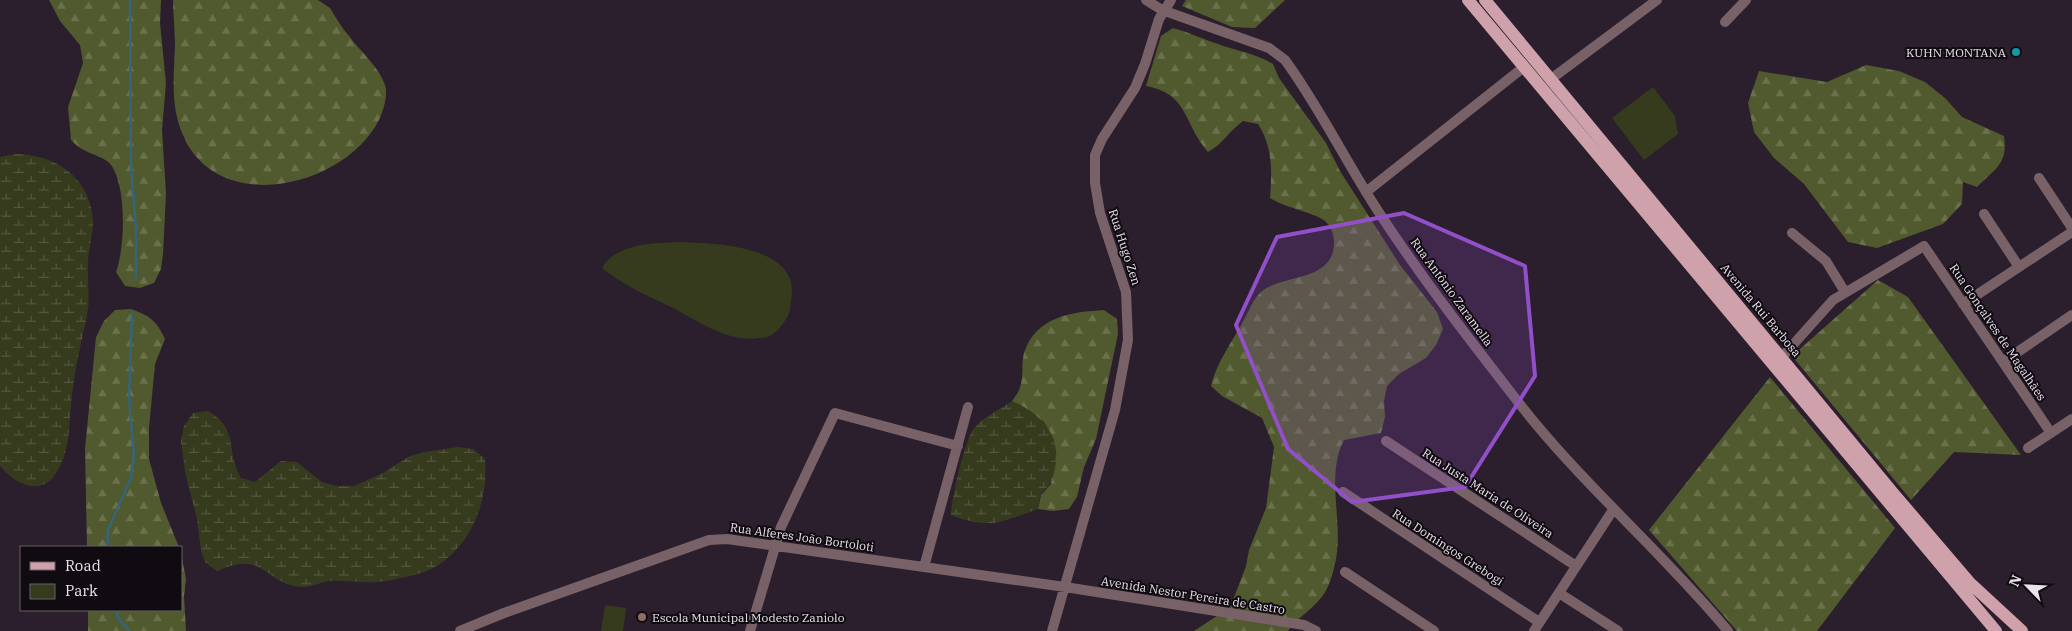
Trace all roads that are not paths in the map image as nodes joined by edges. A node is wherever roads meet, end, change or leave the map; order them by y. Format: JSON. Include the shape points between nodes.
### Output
{"nodes":[{"id":1,"x":1146,"y":0,"type":"edge"},
{"id":2,"x":1171,"y":0,"type":"edge"},
{"id":3,"x":1468,"y":0,"type":"edge"},
{"id":4,"x":1486,"y":0,"type":"edge"},
{"id":5,"x":1657,"y":0,"type":"edge"},
{"id":6,"x":1746,"y":0,"type":"edge"},
{"id":7,"x":1162,"y":10,"type":"junction"},
{"id":8,"x":1725,"y":22,"type":"dead end"},
{"id":9,"x":1524,"y":67,"type":"junction"},
{"id":10,"x":1550,"y":79,"type":"junction"},
{"id":11,"x":2039,"y":178,"type":"dead end"},
{"id":12,"x":1366,"y":192,"type":"junction"},
{"id":13,"x":1984,"y":214,"type":"dead end"},
{"id":14,"x":2072,"y":230,"type":"edge"},
{"id":15,"x":1792,"y":232,"type":"dead end"},
{"id":16,"x":2019,"y":267,"type":"junction"},
{"id":17,"x":1845,"y":292,"type":"junction"},
{"id":18,"x":1964,"y":304,"type":"junction"},
{"id":19,"x":2072,"y":315,"type":"edge"},
{"id":20,"x":1782,"y":357,"type":"junction"},
{"id":21,"x":2003,"y":362,"type":"junction"},
{"id":22,"x":968,"y":407,"type":"dead end"},
{"id":23,"x":2072,"y":419,"type":"edge"},
{"id":24,"x":2051,"y":433,"type":"junction"},
{"id":25,"x":1386,"y":441,"type":"dead end"},
{"id":26,"x":958,"y":446,"type":"junction"},
{"id":27,"x":2028,"y":448,"type":"dead end"},
{"id":28,"x":1343,"y":492,"type":"dead end"},
{"id":29,"x":1613,"y":510,"type":"junction"},
{"id":30,"x":774,"y":545,"type":"junction"},
{"id":31,"x":1576,"y":566,"type":"junction"},
{"id":32,"x":924,"y":567,"type":"junction"},
{"id":33,"x":1345,"y":572,"type":"dead end"},
{"id":34,"x":1065,"y":587,"type":"junction"},
{"id":35,"x":1559,"y":593,"type":"junction"},
{"id":36,"x":1537,"y":627,"type":"edge"},
{"id":37,"x":1304,"y":628,"type":"edge"},
{"id":38,"x":460,"y":631,"type":"edge"},
{"id":39,"x":750,"y":631,"type":"edge"},
{"id":40,"x":1052,"y":631,"type":"edge"},
{"id":41,"x":1316,"y":631,"type":"edge"},
{"id":42,"x":1434,"y":631,"type":"edge"},
{"id":43,"x":1618,"y":631,"type":"edge"},
{"id":44,"x":1728,"y":631,"type":"edge"},
{"id":45,"x":1996,"y":631,"type":"edge"},
{"id":46,"x":2022,"y":631,"type":"edge"}],
"edges":[{"from":1,"to":7,"type":"street","name":"Rua Antônio Zaramella"},
{"from":2,"to":7,"type":"street","name":"Rua Hugo Zen"},
{"from":3,"to":9,"type":"main road","name":"Avenida Rui Barbosa"},
{"from":4,"to":10,"type":"main road","name":"Avenida Rui Barbosa"},
{"from":5,"to":10,"type":"street"},
{"from":6,"to":8,"type":"street"},
{"from":7,"to":12,"type":"street","name":"Rua Antônio Zaramella","via":[[1258,44],[1285,60]]},
{"from":7,"to":34,"type":"street","name":"Rua Hugo Zen","via":[[1140,76],[1095,154],[1100,213],[1126,292],[1128,340],[1115,410]]},
{"from":9,"to":12,"type":"street"},
{"from":9,"to":45,"type":"main road","name":"Avenida Rui Barbosa"},
{"from":10,"to":20,"type":"main road","name":"Avenida Rui Barbosa"},
{"from":11,"to":14,"type":"street"},
{"from":12,"to":29,"type":"street","name":"Rua Antônio Zaramella","via":[[1511,394],[1562,456]]},
{"from":13,"to":16,"type":"street"},
{"from":14,"to":16,"type":"street"},
{"from":15,"to":17,"type":"street","via":[[1826,261]]},
{"from":16,"to":18,"type":"street"},
{"from":17,"to":18,"type":"street","name":"Rua Gonçalves de Magalhães","via":[[1924,246]]},
{"from":17,"to":20,"type":"street","via":[[1823,310]]},
{"from":18,"to":21,"type":"street","name":"Rua Gonçalves de Magalhães"},
{"from":19,"to":21,"type":"street"},
{"from":20,"to":46,"type":"main road","name":"Avenida Rui Barbosa","via":[[1970,582]]},
{"from":21,"to":24,"type":"street","name":"Rua Gonçalves de Magalhães"},
{"from":22,"to":26,"type":"street"},
{"from":23,"to":24,"type":"street"},
{"from":24,"to":27,"type":"street"},
{"from":25,"to":31,"type":"street","name":"Rua Justa Maria de Oliveira"},
{"from":26,"to":30,"type":"street","via":[[836,413],[790,504]]},
{"from":26,"to":32,"type":"street"},
{"from":28,"to":36,"type":"street","name":"Rua Domingos Grebogi"},
{"from":29,"to":31,"type":"street"},
{"from":29,"to":44,"type":"street","name":"Rua Antônio Zaramella","via":[[1685,580]]},
{"from":30,"to":32,"type":"street","name":"Rua Alferes João Bortoloti"},
{"from":30,"to":38,"type":"street","name":"Rua Alferes João Bortoloti","via":[[709,540],[504,612]]},
{"from":30,"to":39,"type":"street"},
{"from":31,"to":35,"type":"street"},
{"from":32,"to":34,"type":"street","name":"Rua Alferes João Bortoloti"},
{"from":33,"to":42,"type":"street"},
{"from":34,"to":37,"type":"street","name":"Avenida Nestor Pereira de Castro"},
{"from":34,"to":40,"type":"street","name":"Rua Hugo Zen"},
{"from":35,"to":36,"type":"street"},
{"from":35,"to":43,"type":"street"},
{"from":37,"to":41,"type":"street","name":"Avenida Nestor Pereira de Castro"}]}
